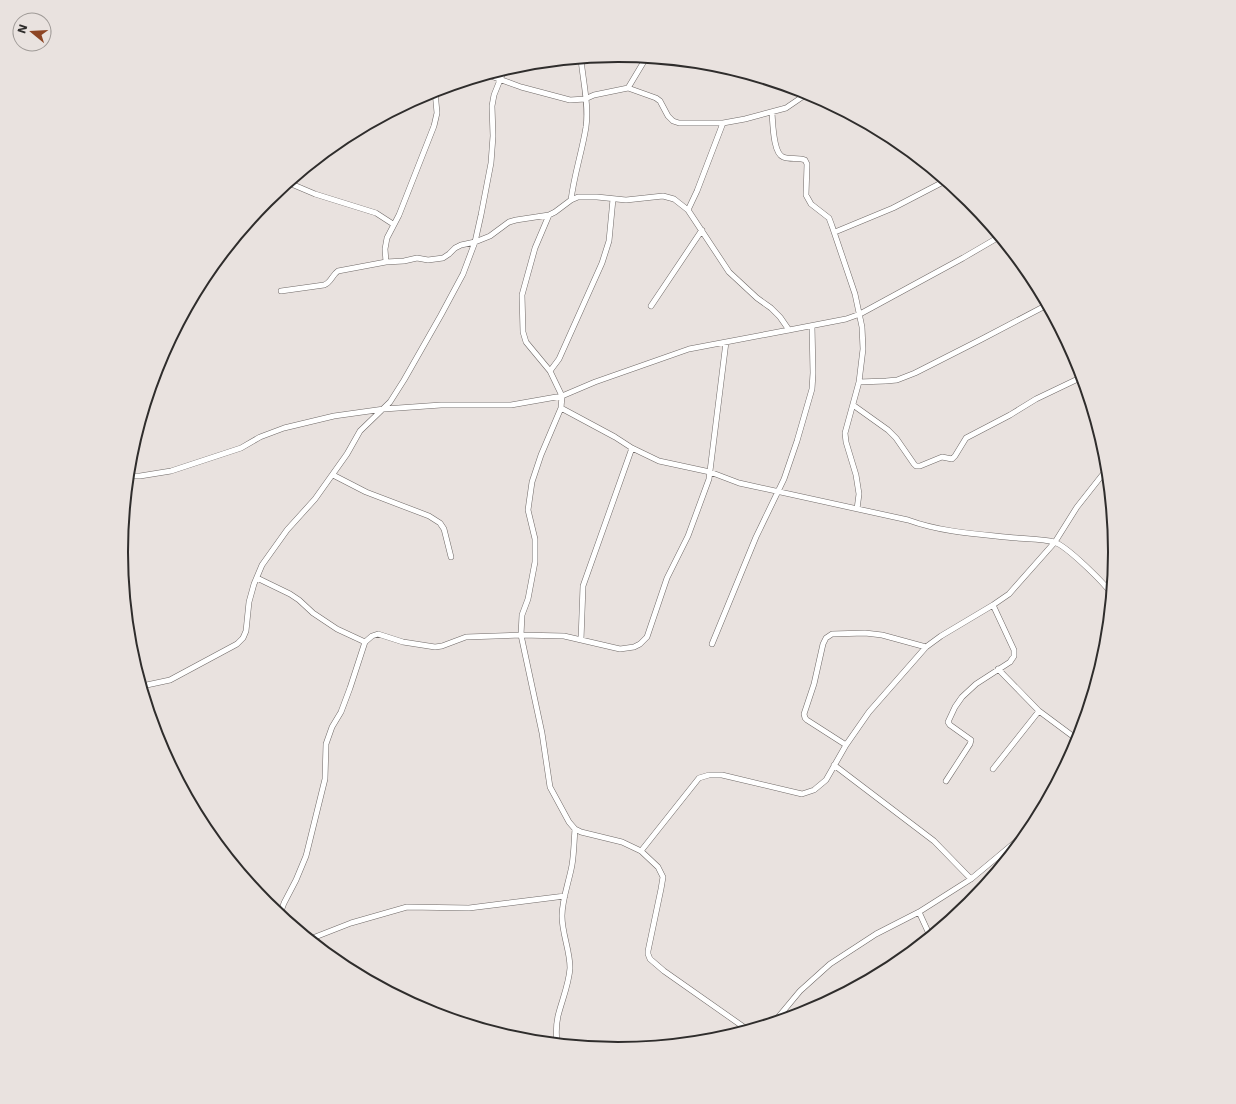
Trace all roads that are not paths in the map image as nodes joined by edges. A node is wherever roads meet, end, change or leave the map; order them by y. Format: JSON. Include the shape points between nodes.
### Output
{"nodes":[{"id":1,"x":582,"y":63,"type":"edge"},
{"id":2,"x":643,"y":63,"type":"edge"},
{"id":3,"x":501,"y":76,"type":"edge"},
{"id":4,"x":495,"y":78,"type":"edge"},
{"id":5,"x":500,"y":80,"type":"junction"},
{"id":6,"x":628,"y":88,"type":"junction"},
{"id":7,"x":436,"y":97,"type":"edge"},
{"id":8,"x":802,"y":97,"type":"edge"},
{"id":9,"x":586,"y":99,"type":"junction"},
{"id":10,"x":772,"y":112,"type":"junction"},
{"id":11,"x":722,"y":123,"type":"junction"},
{"id":12,"x":940,"y":183,"type":"edge"},
{"id":13,"x":294,"y":185,"type":"edge"},
{"id":14,"x":613,"y":199,"type":"junction"},
{"id":15,"x":571,"y":200,"type":"junction"},
{"id":16,"x":688,"y":210,"type":"junction"},
{"id":17,"x":549,"y":215,"type":"junction"},
{"id":18,"x":393,"y":224,"type":"junction"},
{"id":19,"x":702,"y":230,"type":"junction"},
{"id":20,"x":835,"y":232,"type":"junction"},
{"id":21,"x":995,"y":239,"type":"edge"},
{"id":22,"x":475,"y":242,"type":"junction"},
{"id":23,"x":386,"y":262,"type":"junction"},
{"id":24,"x":281,"y":291,"type":"dead end"},
{"id":25,"x":651,"y":306,"type":"dead end"},
{"id":26,"x":1042,"y":307,"type":"edge"},
{"id":27,"x":860,"y":314,"type":"junction"},
{"id":28,"x":812,"y":326,"type":"junction"},
{"id":29,"x":789,"y":330,"type":"junction"},
{"id":30,"x":726,"y":342,"type":"junction"},
{"id":31,"x":550,"y":371,"type":"junction"},
{"id":32,"x":1077,"y":380,"type":"edge"},
{"id":33,"x":858,"y":382,"type":"junction"},
{"id":34,"x":562,"y":396,"type":"junction"},
{"id":35,"x":853,"y":405,"type":"junction"},
{"id":36,"x":561,"y":408,"type":"junction"},
{"id":37,"x":384,"y":409,"type":"junction"},
{"id":38,"x":632,"y":448,"type":"junction"},
{"id":39,"x":710,"y":472,"type":"junction"},
{"id":40,"x":332,"y":475,"type":"junction"},
{"id":41,"x":1102,"y":475,"type":"edge"},
{"id":42,"x":134,"y":476,"type":"edge"},
{"id":43,"x":778,"y":492,"type":"junction"},
{"id":44,"x":856,"y":509,"type":"junction"},
{"id":45,"x":1055,"y":542,"type":"junction"},
{"id":46,"x":451,"y":556,"type":"dead end"},
{"id":47,"x":256,"y":578,"type":"junction"},
{"id":48,"x":1107,"y":587,"type":"edge"},
{"id":49,"x":993,"y":605,"type":"junction"},
{"id":50,"x":521,"y":635,"type":"junction"},
{"id":51,"x":581,"y":640,"type":"junction"},
{"id":52,"x":365,"y":642,"type":"junction"},
{"id":53,"x":712,"y":644,"type":"dead end"},
{"id":54,"x":926,"y":647,"type":"junction"},
{"id":55,"x":998,"y":669,"type":"junction"},
{"id":56,"x":147,"y":685,"type":"edge"},
{"id":57,"x":1039,"y":711,"type":"junction"},
{"id":58,"x":1072,"y":736,"type":"edge"},
{"id":59,"x":846,"y":745,"type":"junction"},
{"id":60,"x":834,"y":765,"type":"junction"},
{"id":61,"x":993,"y":769,"type":"dead end"},
{"id":62,"x":946,"y":780,"type":"dead end"},
{"id":63,"x":574,"y":828,"type":"junction"},
{"id":64,"x":1008,"y":849,"type":"edge"},
{"id":65,"x":641,"y":851,"type":"junction"},
{"id":66,"x":971,"y":880,"type":"junction"},
{"id":67,"x":565,"y":896,"type":"junction"},
{"id":68,"x":282,"y":908,"type":"edge"},
{"id":69,"x":919,"y":912,"type":"junction"},
{"id":70,"x":928,"y":931,"type":"edge"},
{"id":71,"x":315,"y":937,"type":"edge"},
{"id":72,"x":781,"y":1014,"type":"edge"},
{"id":73,"x":742,"y":1026,"type":"edge"},
{"id":74,"x":557,"y":1038,"type":"edge"}],
"edges":[{"from":1,"to":9,"type":"street"},
{"from":2,"to":6,"type":"street"},
{"from":3,"to":5,"type":"street"},
{"from":4,"to":5,"type":"street"},
{"from":5,"to":9,"type":"street","via":[[556,97],[570,100]]},
{"from":5,"to":22,"type":"street","via":[[492,106],[491,163]]},
{"from":6,"to":9,"type":"street"},
{"from":6,"to":11,"type":"street","via":[[656,98],[668,116],[678,123]]},
{"from":7,"to":18,"type":"street","via":[[437,113],[434,126],[399,215]]},
{"from":8,"to":10,"type":"street","via":[[786,108]]},
{"from":9,"to":15,"type":"street","via":[[586,126]]},
{"from":10,"to":11,"type":"street"},
{"from":10,"to":20,"type":"street","via":[[779,155],[784,158],[806,160],[806,194],[811,204],[828,218]]},
{"from":11,"to":16,"type":"street","via":[[698,191]]},
{"from":12,"to":20,"type":"street","via":[[893,208]]},
{"from":13,"to":18,"type":"street","via":[[315,194],[376,213]]},
{"from":14,"to":15,"type":"street","via":[[578,197]]},
{"from":14,"to":16,"type":"street","via":[[633,200],[663,196],[674,199]]},
{"from":14,"to":31,"type":"street","via":[[609,241],[602,263],[560,359]]},
{"from":15,"to":17,"type":"street"},
{"from":16,"to":19,"type":"street"},
{"from":17,"to":22,"type":"street","via":[[509,222],[490,236]]},
{"from":17,"to":31,"type":"street","via":[[527,275],[521,310],[526,342]]},
{"from":18,"to":23,"type":"street","via":[[387,238]]},
{"from":19,"to":25,"type":"street"},
{"from":19,"to":29,"type":"street","via":[[729,272],[771,308]]},
{"from":20,"to":27,"type":"street"},
{"from":21,"to":27,"type":"street"},
{"from":22,"to":23,"type":"street","via":[[455,248],[443,258]]},
{"from":22,"to":37,"type":"street","via":[[463,274],[441,315],[404,380]]},
{"from":23,"to":24,"type":"street","via":[[338,271],[328,284]]},
{"from":26,"to":33,"type":"street","via":[[897,380]]},
{"from":27,"to":28,"type":"street"},
{"from":27,"to":33,"type":"street","via":[[863,349]]},
{"from":28,"to":29,"type":"street"},
{"from":28,"to":43,"type":"street","via":[[812,388],[797,441]]},
{"from":29,"to":30,"type":"street"},
{"from":30,"to":34,"type":"street","via":[[689,349]]},
{"from":30,"to":39,"type":"street"},
{"from":31,"to":34,"type":"street"},
{"from":32,"to":35,"type":"street","via":[[966,438],[952,459],[942,457],[920,466],[914,464],[888,430]]},
{"from":33,"to":35,"type":"street"},
{"from":34,"to":36,"type":"street"},
{"from":34,"to":37,"type":"street","via":[[511,405],[441,404]]},
{"from":35,"to":44,"type":"street","via":[[845,433],[859,494]]},
{"from":36,"to":38,"type":"street"},
{"from":36,"to":50,"type":"street","via":[[532,482],[528,510],[535,539],[535,562],[528,599],[522,615]]},
{"from":37,"to":40,"type":"street","via":[[360,431]]},
{"from":37,"to":42,"type":"street","via":[[334,416],[284,428],[241,448],[171,471]]},
{"from":38,"to":39,"type":"street","via":[[659,461]]},
{"from":38,"to":51,"type":"street","via":[[583,586]]},
{"from":39,"to":43,"type":"street","via":[[738,483]]},
{"from":39,"to":51,"type":"street","via":[[688,536],[667,578],[647,637],[634,647],[620,648]]},
{"from":40,"to":46,"type":"street","via":[[440,523]]},
{"from":40,"to":47,"type":"street","via":[[315,500],[286,530]]},
{"from":41,"to":45,"type":"street","via":[[1077,507]]},
{"from":43,"to":44,"type":"street"},
{"from":43,"to":53,"type":"street","via":[[756,537]]},
{"from":44,"to":45,"type":"street","via":[[941,530]]},
{"from":45,"to":48,"type":"street"},
{"from":45,"to":49,"type":"street","via":[[1009,594]]},
{"from":47,"to":52,"type":"street","via":[[290,594],[336,629]]},
{"from":47,"to":56,"type":"street","via":[[249,602],[246,631],[240,641],[170,680]]},
{"from":49,"to":54,"type":"street"},
{"from":49,"to":55,"type":"street","via":[[1014,650],[1010,662]]},
{"from":50,"to":51,"type":"street","via":[[564,636]]},
{"from":50,"to":52,"type":"street","via":[[466,637],[442,646],[403,642],[378,634]]},
{"from":50,"to":63,"type":"street","via":[[542,733],[550,787]]},
{"from":52,"to":68,"type":"street","via":[[341,712],[326,744],[325,779],[306,856]]},
{"from":54,"to":59,"type":"street","via":[[869,712]]},
{"from":54,"to":59,"type":"street","via":[[865,633],[832,634],[826,638],[822,644],[804,718]]},
{"from":55,"to":57,"type":"street"},
{"from":55,"to":62,"type":"street","via":[[976,684],[955,707],[948,722],[971,740]]},
{"from":57,"to":58,"type":"street"},
{"from":57,"to":61,"type":"street"},
{"from":59,"to":60,"type":"street"},
{"from":60,"to":65,"type":"street","via":[[826,780],[814,790],[802,794],[722,775],[699,778]]},
{"from":60,"to":66,"type":"street","via":[[934,841]]},
{"from":63,"to":65,"type":"street","via":[[622,842]]},
{"from":63,"to":67,"type":"street","via":[[572,864]]},
{"from":64,"to":66,"type":"street"},
{"from":65,"to":73,"type":"street","via":[[658,868],[662,877],[648,951],[650,959]]},
{"from":66,"to":69,"type":"street"},
{"from":67,"to":71,"type":"street","via":[[469,908],[407,907],[351,922]]},
{"from":67,"to":74,"type":"street","via":[[562,915],[570,968],[558,1016]]},
{"from":69,"to":70,"type":"street"},
{"from":69,"to":72,"type":"street","via":[[876,934],[830,964],[800,991]]}]}
